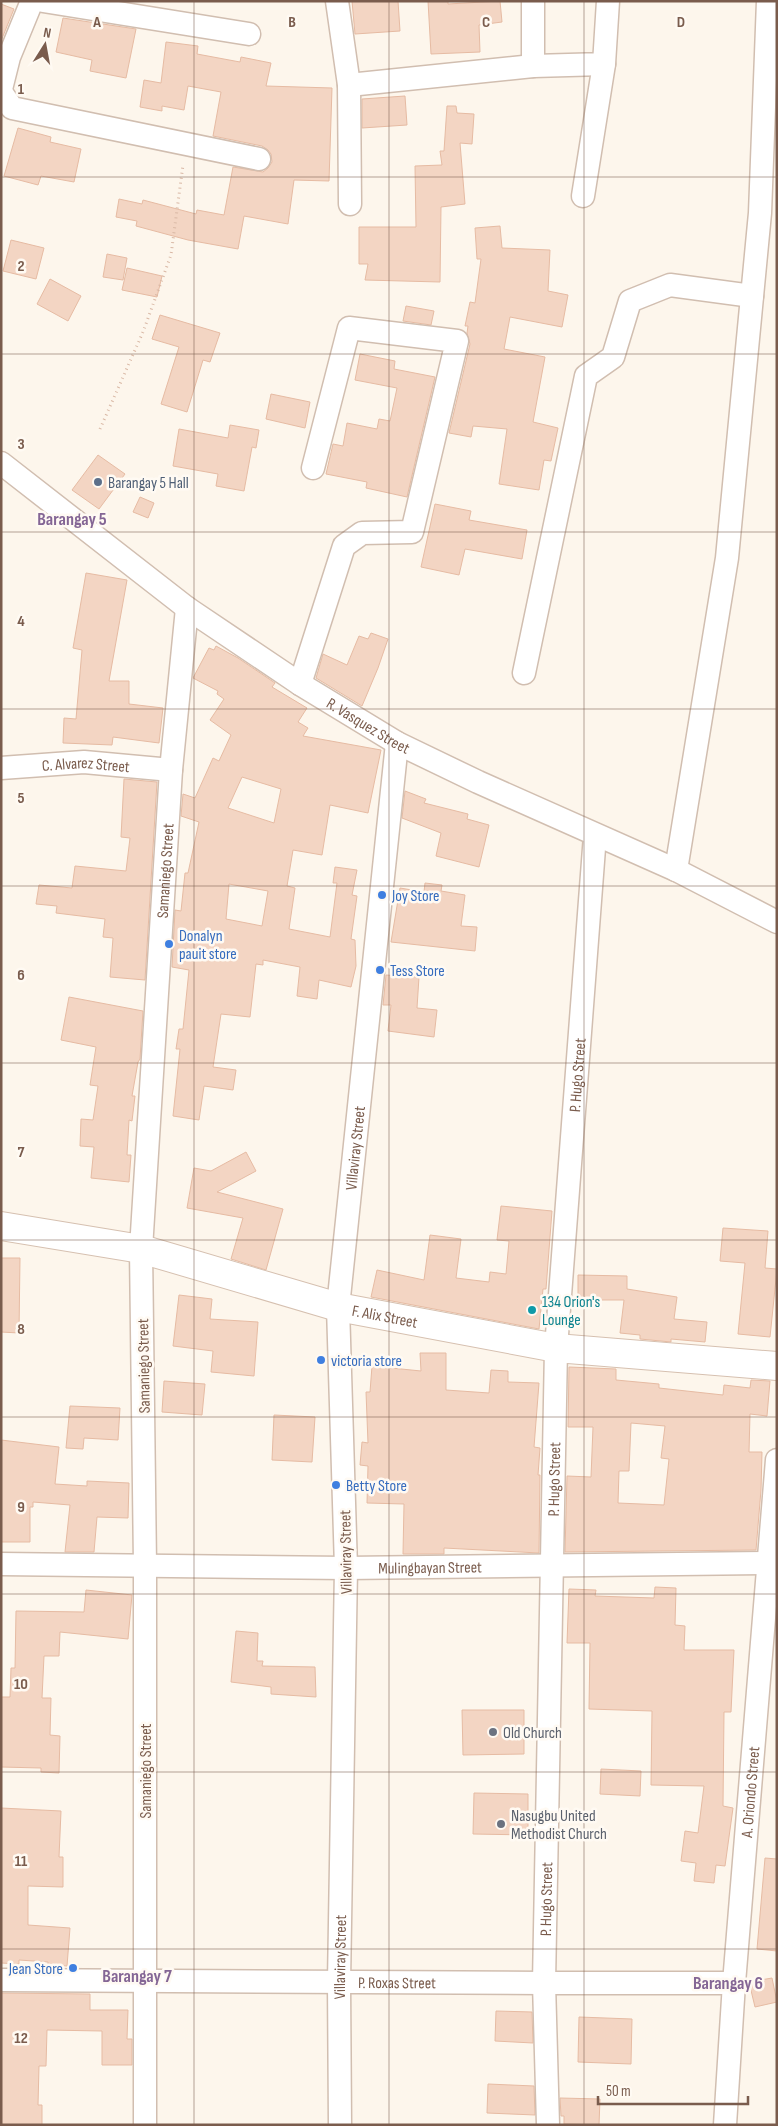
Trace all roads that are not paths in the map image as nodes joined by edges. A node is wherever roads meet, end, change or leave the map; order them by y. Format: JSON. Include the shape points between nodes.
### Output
{"nodes":[{"id":1,"x":32,"y":1,"type":"edge"},
{"id":2,"x":43,"y":1,"type":"edge"},
{"id":3,"x":337,"y":1,"type":"edge"},
{"id":4,"x":533,"y":1,"type":"edge"},
{"id":5,"x":608,"y":1,"type":"edge"},
{"id":6,"x":768,"y":1,"type":"edge"},
{"id":7,"x":249,"y":34,"type":"dead end"},
{"id":8,"x":5,"y":56,"type":"edge"},
{"id":9,"x":604,"y":64,"type":"junction"},
{"id":10,"x":533,"y":66,"type":"junction"},
{"id":11,"x":348,"y":85,"type":"junction"},
{"id":12,"x":1,"y":90,"type":"edge"},
{"id":13,"x":260,"y":159,"type":"dead end"},
{"id":14,"x":584,"y":196,"type":"dead end"},
{"id":15,"x":350,"y":204,"type":"dead end"},
{"id":16,"x":752,"y":296,"type":"junction"},
{"id":17,"x":1,"y":463,"type":"edge"},
{"id":18,"x":313,"y":468,"type":"dead end"},
{"id":19,"x":187,"y":608,"type":"junction"},
{"id":20,"x":524,"y":673,"type":"dead end"},
{"id":21,"x":300,"y":684,"type":"junction"},
{"id":22,"x":397,"y":743,"type":"junction"},
{"id":23,"x":1,"y":768,"type":"edge"},
{"id":24,"x":171,"y":770,"type":"junction"},
{"id":25,"x":595,"y":835,"type":"junction"},
{"id":26,"x":676,"y":870,"type":"junction"},
{"id":27,"x":777,"y":922,"type":"edge"},
{"id":28,"x":1,"y":1226,"type":"edge"},
{"id":29,"x":141,"y":1249,"type":"junction"},
{"id":30,"x":338,"y":1307,"type":"junction"},
{"id":31,"x":556,"y":1348,"type":"junction"},
{"id":32,"x":777,"y":1366,"type":"edge"},
{"id":33,"x":777,"y":1460,"type":"edge"},
{"id":34,"x":768,"y":1563,"type":"junction"},
{"id":35,"x":1,"y":1564,"type":"edge"},
{"id":36,"x":552,"y":1565,"type":"junction"},
{"id":37,"x":146,"y":1566,"type":"junction"},
{"id":38,"x":346,"y":1568,"type":"junction"},
{"id":39,"x":1,"y":1980,"type":"edge"},
{"id":40,"x":145,"y":1980,"type":"junction"},
{"id":41,"x":339,"y":1982,"type":"junction"},
{"id":42,"x":544,"y":1983,"type":"junction"},
{"id":43,"x":734,"y":1983,"type":"junction"},
{"id":44,"x":145,"y":2125,"type":"edge"},
{"id":45,"x":340,"y":2125,"type":"edge"},
{"id":46,"x":548,"y":2125,"type":"edge"},
{"id":47,"x":725,"y":2125,"type":"edge"}],
"edges":[{"from":1,"to":8,"type":"street"},
{"from":2,"to":7,"type":"street"},
{"from":3,"to":11,"type":"street"},
{"from":4,"to":10,"type":"street"},
{"from":5,"to":9,"type":"street"},
{"from":6,"to":16,"type":"street","via":[[760,213]]},
{"from":8,"to":12,"type":"street"},
{"from":9,"to":10,"type":"street"},
{"from":9,"to":14,"type":"street"},
{"from":10,"to":11,"type":"street"},
{"from":11,"to":15,"type":"street"},
{"from":12,"to":13,"type":"street","via":[[12,108]]},
{"from":16,"to":20,"type":"street","via":[[670,286],[630,301],[613,357],[586,376]]},
{"from":16,"to":26,"type":"street","via":[[726,558]]},
{"from":17,"to":19,"type":"street","name":"R. Vasquez Street"},
{"from":18,"to":21,"type":"street","via":[[349,328],[457,341],[412,532],[362,533],[344,546]]},
{"from":19,"to":21,"type":"street","name":"R. Vasquez Street"},
{"from":19,"to":24,"type":"street","name":"Samaniego Street"},
{"from":21,"to":22,"type":"street","name":"R. Vasquez Street"},
{"from":22,"to":25,"type":"street","name":"R. Vasquez Street"},
{"from":22,"to":30,"type":"street","name":"Villaviray Street"},
{"from":23,"to":24,"type":"street","name":"C. Alvarez Street","via":[[84,762]]},
{"from":24,"to":29,"type":"street","name":"Samaniego Street"},
{"from":25,"to":26,"type":"street","name":"R. Vasquez Street"},
{"from":25,"to":31,"type":"street","name":"P. Hugo Street"},
{"from":26,"to":27,"type":"street","name":"R. Vasquez Street"},
{"from":28,"to":29,"type":"main road","name":"F. Alix Street"},
{"from":29,"to":30,"type":"main road","name":"F. Alix Street"},
{"from":29,"to":37,"type":"street","name":"Samaniego Street"},
{"from":30,"to":31,"type":"main road","name":"F. Alix Street"},
{"from":30,"to":38,"type":"street","name":"Villaviray Street"},
{"from":31,"to":32,"type":"main road","name":"F. Alix Street"},
{"from":31,"to":36,"type":"street","name":"P. Hugo Street"},
{"from":33,"to":34,"type":"street","name":"A. Oriondo Street"},
{"from":34,"to":36,"type":"street","name":"Mulingbayan Street"},
{"from":34,"to":43,"type":"street","name":"A. Oriondo Street"},
{"from":35,"to":37,"type":"street","name":"Mulingbayan Street"},
{"from":36,"to":38,"type":"street","name":"Mulingbayan Street"},
{"from":36,"to":42,"type":"street","name":"P. Hugo Street"},
{"from":37,"to":38,"type":"street","name":"Mulingbayan Street"},
{"from":37,"to":40,"type":"street","name":"Samaniego Street"},
{"from":38,"to":41,"type":"street","name":"Villaviray Street"},
{"from":39,"to":40,"type":"street","name":"P. Roxas Street"},
{"from":40,"to":41,"type":"street","name":"P. Roxas Street"},
{"from":40,"to":44,"type":"street","name":"Samaniego Street"},
{"from":41,"to":42,"type":"street","name":"P. Roxas Street"},
{"from":41,"to":45,"type":"street","name":"Villaviray Street"},
{"from":42,"to":43,"type":"street","name":"P. Roxas Street"},
{"from":42,"to":46,"type":"street","name":"P. Hugo Street"},
{"from":43,"to":47,"type":"street","name":"A. Oriondo Street"}]}
